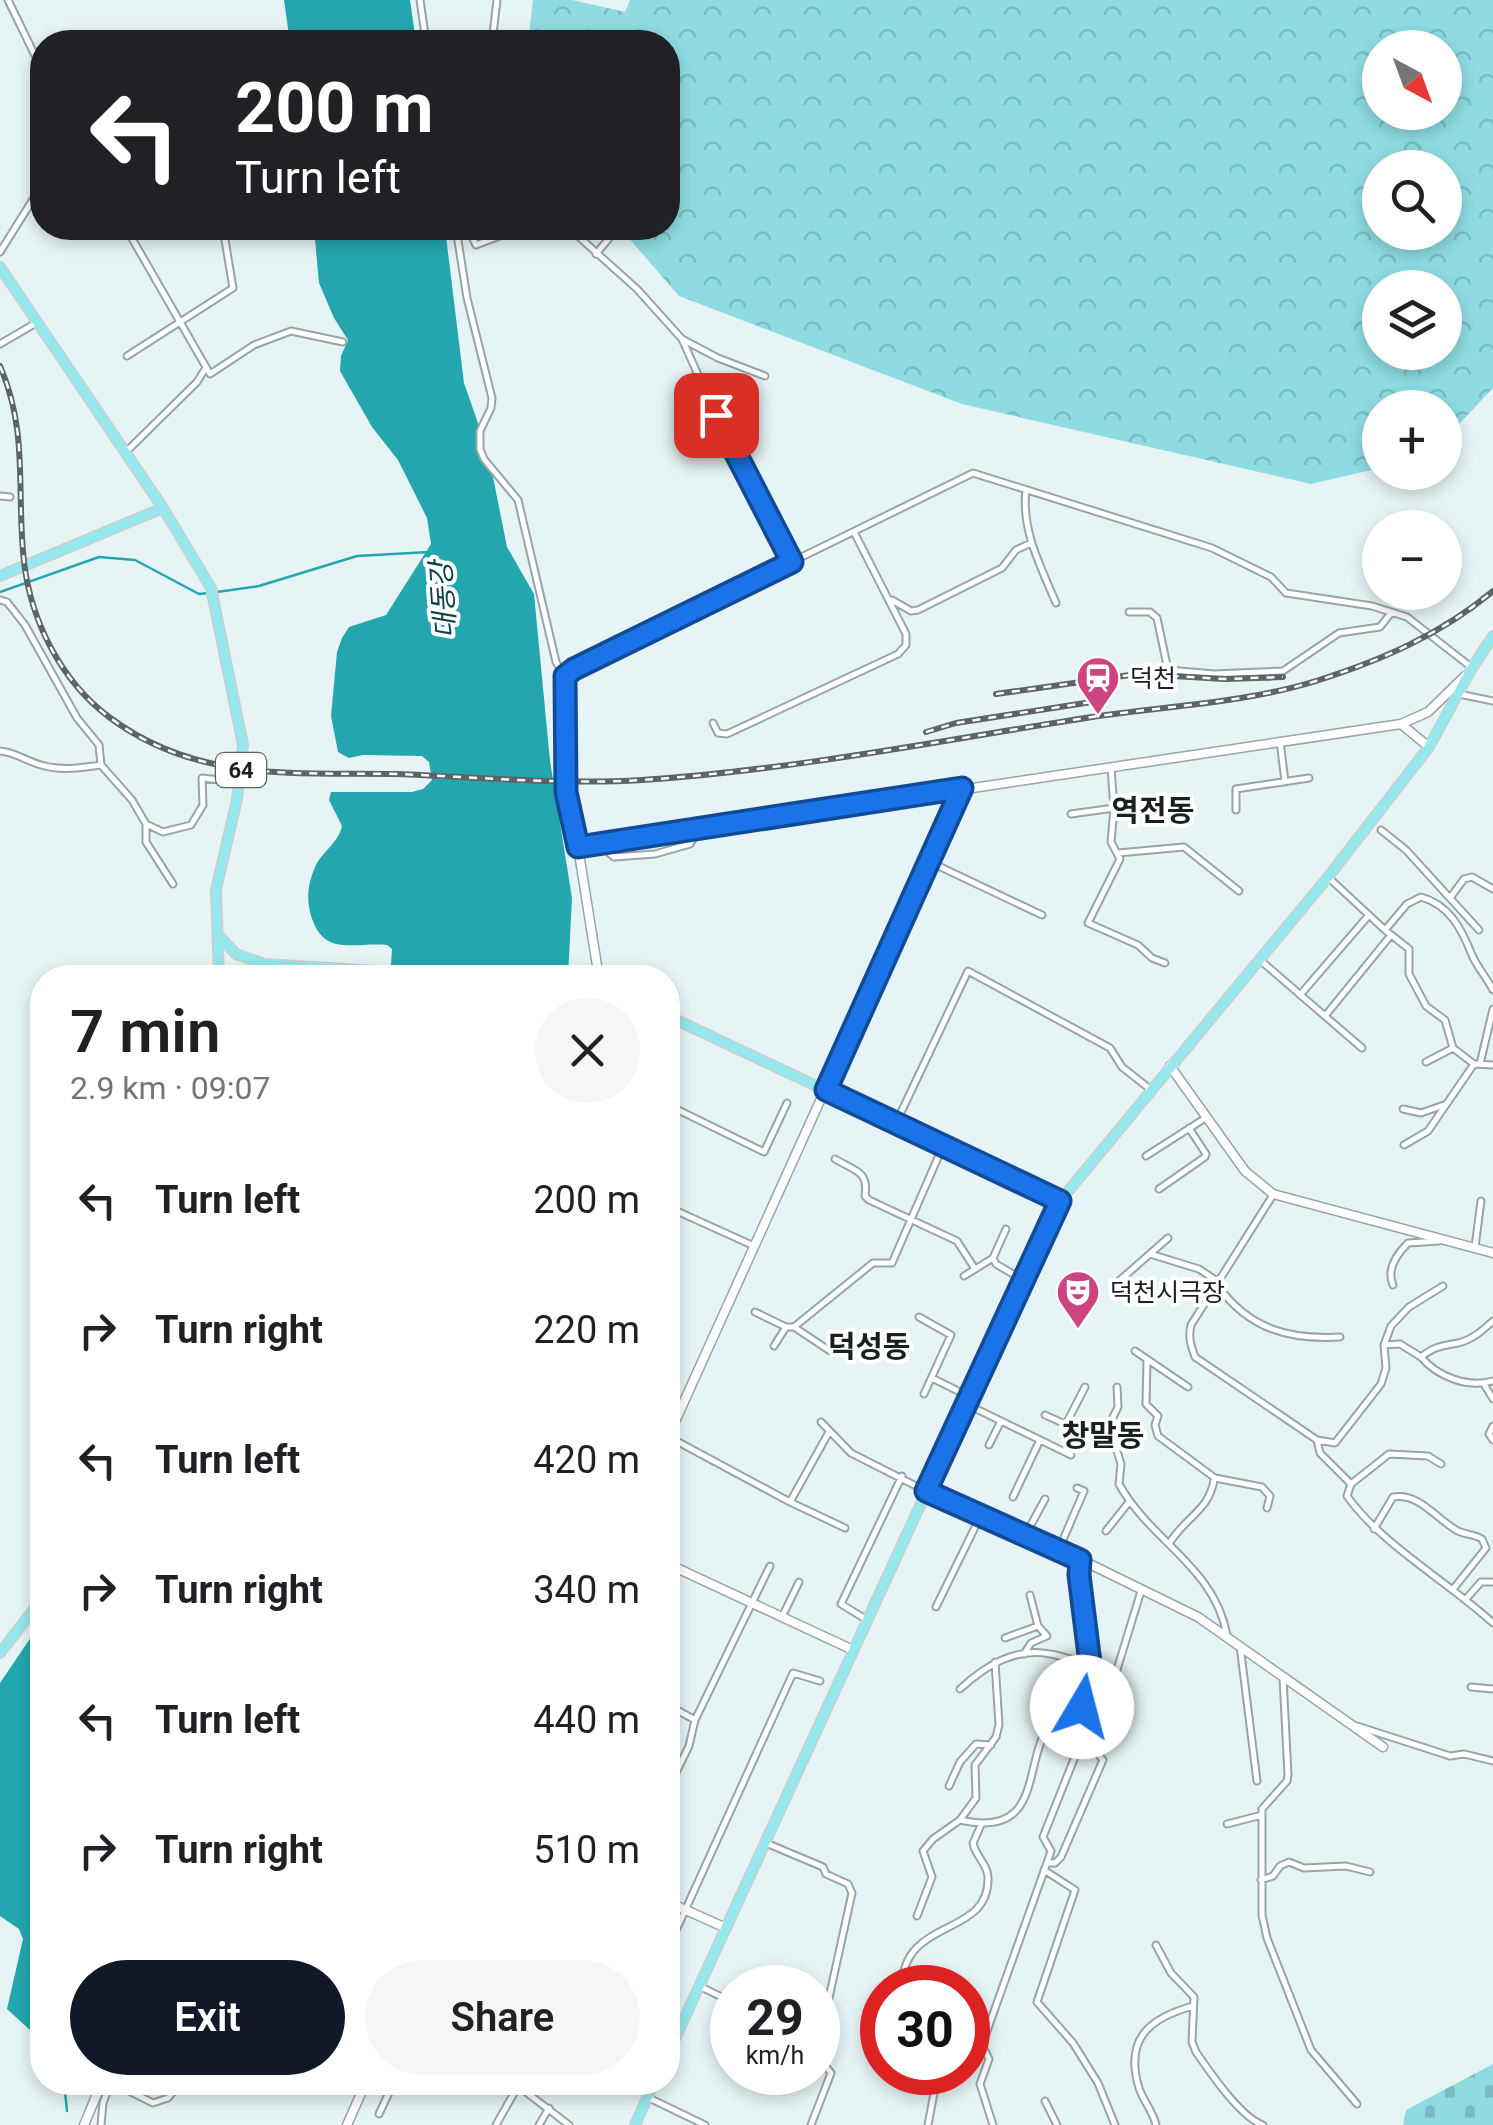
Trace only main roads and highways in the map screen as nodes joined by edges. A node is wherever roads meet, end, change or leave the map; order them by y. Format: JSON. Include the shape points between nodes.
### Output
{"nodes":[{"id":1,"x":0,"y":267,"type":"edge"},
{"id":2,"x":163,"y":508,"type":"junction"},
{"id":3,"x":0,"y":576,"type":"edge"},
{"id":4,"x":1493,"y":636,"type":"edge"},
{"id":5,"x":1472,"y":668,"type":"junction"},
{"id":6,"x":1401,"y":724,"type":"junction"},
{"id":7,"x":1430,"y":748,"type":"junction"},
{"id":8,"x":962,"y":788,"type":"junction"},
{"id":9,"x":218,"y":934,"type":"junction"},
{"id":10,"x":219,"y":965,"type":"edge"},
{"id":11,"x":280,"y":965,"type":"edge"},
{"id":12,"x":596,"y":965,"type":"edge"},
{"id":13,"x":680,"y":1022,"type":"edge"},
{"id":14,"x":1170,"y":1066,"type":"junction"},
{"id":15,"x":826,"y":1090,"type":"junction"},
{"id":16,"x":1060,"y":1201,"type":"junction"},
{"id":17,"x":1493,"y":1254,"type":"edge"},
{"id":18,"x":680,"y":1410,"type":"edge"},
{"id":19,"x":926,"y":1491,"type":"junction"},
{"id":20,"x":680,"y":1570,"type":"edge"},
{"id":21,"x":30,"y":1615,"type":"edge"},
{"id":22,"x":853,"y":1650,"type":"junction"},
{"id":23,"x":0,"y":1653,"type":"edge"},
{"id":24,"x":1383,"y":1747,"type":"dead end"},
{"id":25,"x":680,"y":1908,"type":"edge"},
{"id":26,"x":726,"y":1928,"type":"junction"},
{"id":27,"x":680,"y":2028,"type":"edge"},
{"id":28,"x":97,"y":2095,"type":"edge"},
{"id":29,"x":360,"y":2095,"type":"edge"},
{"id":30,"x":649,"y":2095,"type":"edge"},
{"id":31,"x":84,"y":2125,"type":"edge"},
{"id":32,"x":347,"y":2125,"type":"edge"},
{"id":33,"x":634,"y":2125,"type":"edge"}],
"edges":[{"from":1,"to":2,"type":"main road"},
{"from":2,"to":3,"type":"main road"},
{"from":2,"to":9,"type":"main road","number":"64","via":[[211,588],[243,745],[216,890]]},
{"from":4,"to":5,"type":"main road"},
{"from":5,"to":6,"type":"main road","via":[[1428,712]]},
{"from":5,"to":7,"type":"main road"},
{"from":6,"to":7,"type":"main road"},
{"from":6,"to":8,"type":"main road"},
{"from":7,"to":14,"type":"main road"},
{"from":8,"to":12,"type":"main road","via":[[578,847]]},
{"from":8,"to":15,"type":"main road"},
{"from":9,"to":10,"type":"main road","number":"64"},
{"from":9,"to":11,"type":"main road","via":[[236,954]]},
{"from":13,"to":15,"type":"main road"},
{"from":14,"to":16,"type":"main road"},
{"from":14,"to":17,"type":"main road","via":[[1245,1171],[1273,1194]]},
{"from":15,"to":16,"type":"main road"},
{"from":15,"to":18,"type":"main road"},
{"from":16,"to":19,"type":"main road"},
{"from":19,"to":22,"type":"main road"},
{"from":19,"to":24,"type":"main road","via":[[1198,1617]]},
{"from":20,"to":22,"type":"main road"},
{"from":21,"to":23,"type":"main road"},
{"from":22,"to":26,"type":"main road"},
{"from":25,"to":26,"type":"main road"},
{"from":26,"to":27,"type":"main road"},
{"from":28,"to":31,"type":"main road"},
{"from":29,"to":32,"type":"main road"},
{"from":30,"to":33,"type":"main road"}]}
